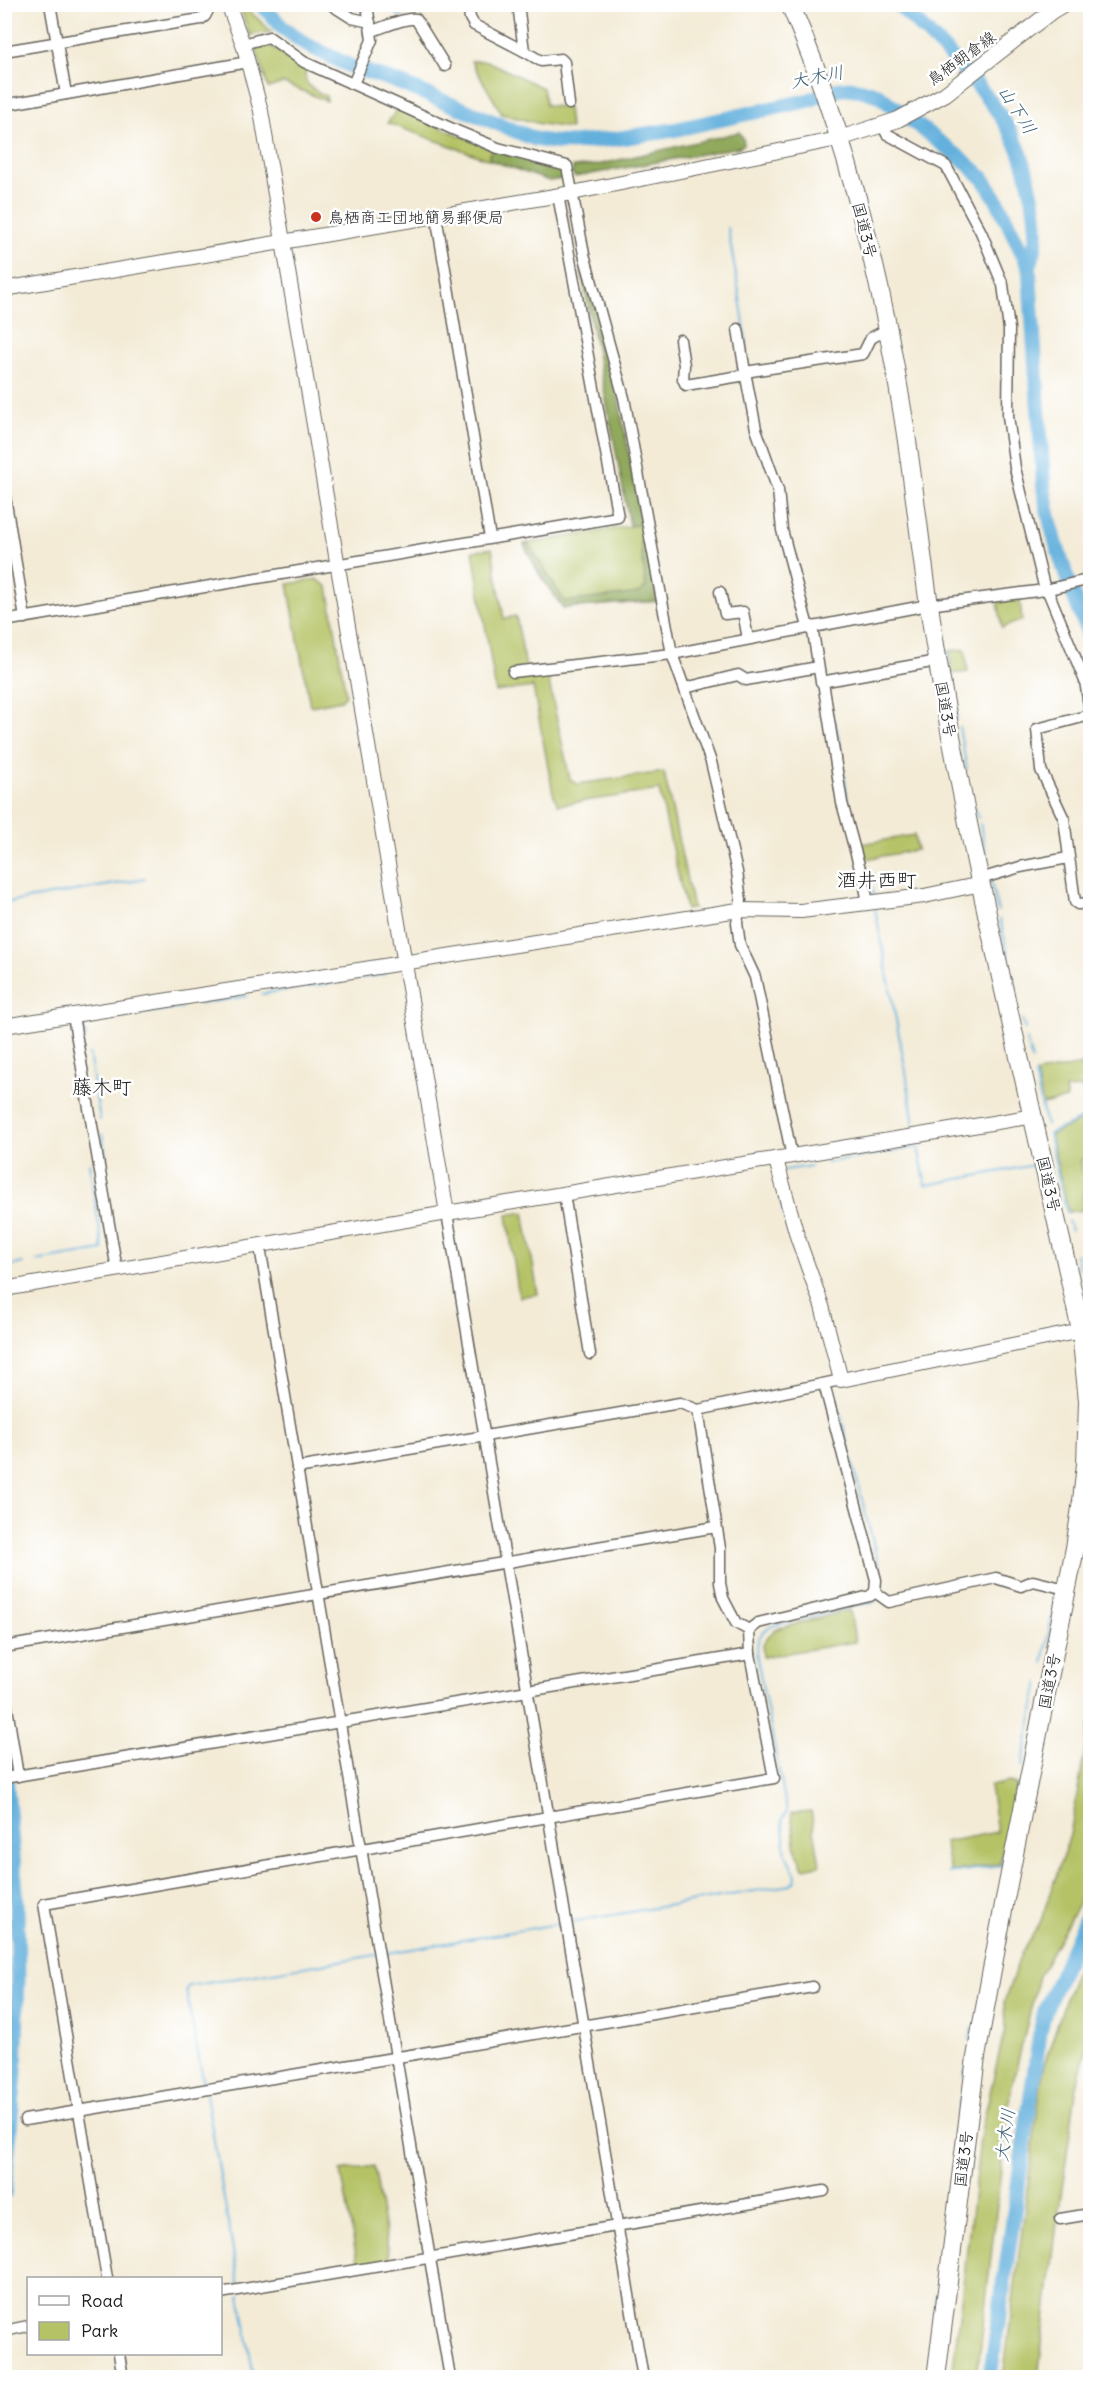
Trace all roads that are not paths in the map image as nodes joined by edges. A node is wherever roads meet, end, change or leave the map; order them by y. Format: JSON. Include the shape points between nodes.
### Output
{"nodes":[{"id":1,"x":50,"y":4,"type":"edge"},
{"id":2,"x":330,"y":4,"type":"edge"},
{"id":3,"x":367,"y":4,"type":"edge"},
{"id":4,"x":468,"y":4,"type":"edge"},
{"id":5,"x":518,"y":4,"type":"edge"},
{"id":6,"x":790,"y":4,"type":"edge"},
{"id":7,"x":1064,"y":4,"type":"edge"},
{"id":8,"x":210,"y":5,"type":"edge"},
{"id":9,"x":228,"y":5,"type":"edge"},
{"id":10,"x":370,"y":26,"type":"junction"},
{"id":11,"x":57,"y":42,"type":"junction"},
{"id":12,"x":243,"y":44,"type":"junction"},
{"id":13,"x":4,"y":51,"type":"edge"},
{"id":14,"x":524,"y":51,"type":"junction"},
{"id":15,"x":249,"y":62,"type":"junction"},
{"id":16,"x":445,"y":66,"type":"dead end"},
{"id":17,"x":354,"y":82,"type":"junction"},
{"id":18,"x":66,"y":94,"type":"junction"},
{"id":19,"x":569,"y":104,"type":"dead end"},
{"id":20,"x":4,"y":105,"type":"edge"},
{"id":21,"x":882,"y":125,"type":"junction"},
{"id":22,"x":838,"y":139,"type":"junction"},
{"id":23,"x":572,"y":193,"type":"junction"},
{"id":24,"x":558,"y":195,"type":"junction"},
{"id":25,"x":436,"y":215,"type":"junction"},
{"id":26,"x":285,"y":242,"type":"junction"},
{"id":27,"x":4,"y":289,"type":"edge"},
{"id":28,"x":738,"y":329,"type":"dead end"},
{"id":29,"x":888,"y":329,"type":"junction"},
{"id":30,"x":680,"y":340,"type":"dead end"},
{"id":31,"x":745,"y":374,"type":"junction"},
{"id":32,"x":5,"y":497,"type":"edge"},
{"id":33,"x":490,"y":538,"type":"junction"},
{"id":34,"x":338,"y":563,"type":"junction"},
{"id":35,"x":1088,"y":583,"type":"edge"},
{"id":36,"x":1046,"y":589,"type":"junction"},
{"id":37,"x":720,"y":592,"type":"dead end"},
{"id":38,"x":928,"y":605,"type":"junction"},
{"id":39,"x":25,"y":618,"type":"junction"},
{"id":40,"x":4,"y":621,"type":"edge"},
{"id":41,"x":810,"y":627,"type":"junction"},
{"id":42,"x":748,"y":639,"type":"junction"},
{"id":43,"x":672,"y":654,"type":"junction"},
{"id":44,"x":937,"y":661,"type":"junction"},
{"id":45,"x":818,"y":667,"type":"junction"},
{"id":46,"x":513,"y":672,"type":"dead end"},
{"id":47,"x":823,"y":682,"type":"junction"},
{"id":48,"x":685,"y":688,"type":"junction"},
{"id":49,"x":1090,"y":714,"type":"edge"},
{"id":50,"x":1068,"y":858,"type":"junction"},
{"id":51,"x":980,"y":881,"type":"junction"},
{"id":52,"x":868,"y":903,"type":"junction"},
{"id":53,"x":1090,"y":903,"type":"edge"},
{"id":54,"x":738,"y":910,"type":"junction"},
{"id":55,"x":406,"y":963,"type":"junction"},
{"id":56,"x":73,"y":1016,"type":"junction"},
{"id":57,"x":4,"y":1026,"type":"edge"},
{"id":58,"x":1034,"y":1116,"type":"junction"},
{"id":59,"x":792,"y":1157,"type":"junction"},
{"id":60,"x":776,"y":1160,"type":"junction"},
{"id":61,"x":564,"y":1194,"type":"junction"},
{"id":62,"x":447,"y":1213,"type":"junction"},
{"id":63,"x":260,"y":1246,"type":"junction"},
{"id":64,"x":117,"y":1270,"type":"junction"},
{"id":65,"x":4,"y":1289,"type":"edge"},
{"id":66,"x":1086,"y":1330,"type":"edge"},
{"id":67,"x":590,"y":1354,"type":"dead end"},
{"id":68,"x":841,"y":1380,"type":"junction"},
{"id":69,"x":824,"y":1384,"type":"junction"},
{"id":70,"x":698,"y":1410,"type":"junction"},
{"id":71,"x":484,"y":1436,"type":"junction"},
{"id":72,"x":297,"y":1468,"type":"junction"},
{"id":73,"x":716,"y":1527,"type":"junction"},
{"id":74,"x":506,"y":1563,"type":"junction"},
{"id":75,"x":1066,"y":1589,"type":"junction"},
{"id":76,"x":319,"y":1595,"type":"junction"},
{"id":77,"x":879,"y":1595,"type":"junction"},
{"id":78,"x":749,"y":1630,"type":"junction"},
{"id":79,"x":4,"y":1647,"type":"edge"},
{"id":80,"x":750,"y":1653,"type":"junction"},
{"id":81,"x":4,"y":1689,"type":"edge"},
{"id":82,"x":528,"y":1691,"type":"junction"},
{"id":83,"x":340,"y":1722,"type":"junction"},
{"id":84,"x":17,"y":1776,"type":"junction"},
{"id":85,"x":4,"y":1778,"type":"edge"},
{"id":86,"x":549,"y":1817,"type":"junction"},
{"id":87,"x":362,"y":1850,"type":"junction"},
{"id":88,"x":813,"y":1987,"type":"dead end"},
{"id":89,"x":585,"y":2026,"type":"junction"},
{"id":90,"x":396,"y":2057,"type":"junction"},
{"id":91,"x":79,"y":2110,"type":"junction"},
{"id":92,"x":26,"y":2120,"type":"dead end"},
{"id":93,"x":824,"y":2191,"type":"dead end"},
{"id":94,"x":1090,"y":2214,"type":"edge"},
{"id":95,"x":1060,"y":2219,"type":"dead end"},
{"id":96,"x":618,"y":2226,"type":"junction"},
{"id":97,"x":429,"y":2257,"type":"junction"},
{"id":98,"x":106,"y":2277,"type":"edge"},
{"id":99,"x":226,"y":2292,"type":"edge"},
{"id":100,"x":27,"y":2326,"type":"edge"},
{"id":101,"x":4,"y":2331,"type":"edge"},
{"id":102,"x":119,"y":2355,"type":"edge"},
{"id":103,"x":123,"y":2378,"type":"edge"},
{"id":104,"x":450,"y":2378,"type":"edge"},
{"id":105,"x":643,"y":2378,"type":"edge"},
{"id":106,"x":936,"y":2378,"type":"edge"}],
"edges":[{"from":1,"to":11,"type":"street"},
{"from":2,"to":10,"type":"street"},
{"from":3,"to":10,"type":"street"},
{"from":4,"to":14,"type":"street","via":[[474,25]]},
{"from":5,"to":14,"type":"street"},
{"from":6,"to":22,"type":"highway","name":"国道3号","via":[[829,104]]},
{"from":7,"to":21,"type":"main road","name":"鳥栖朝倉線","via":[[945,94]]},
{"from":8,"to":9,"type":"street"},
{"from":8,"to":11,"type":"street","via":[[201,19]]},
{"from":9,"to":12,"type":"street"},
{"from":10,"to":16,"type":"street","via":[[388,27],[416,19]]},
{"from":10,"to":17,"type":"street","via":[[372,40]]},
{"from":11,"to":13,"type":"street"},
{"from":11,"to":18,"type":"street"},
{"from":12,"to":15,"type":"street"},
{"from":12,"to":17,"type":"street","via":[[268,37],[304,62]]},
{"from":14,"to":19,"type":"street","via":[[541,61],[564,62]]},
{"from":15,"to":18,"type":"street"},
{"from":15,"to":26,"type":"street"},
{"from":17,"to":23,"type":"street","via":[[498,148],[567,166]]},
{"from":18,"to":20,"type":"street"},
{"from":21,"to":22,"type":"main road","name":"鳥栖朝倉線"},
{"from":21,"to":36,"type":"street","via":[[887,134],[946,166],[981,232],[1003,285],[1009,329],[1008,416],[1015,468]]},
{"from":22,"to":23,"type":"street"},
{"from":22,"to":29,"type":"highway","name":"国道3号","via":[[854,186]]},
{"from":23,"to":24,"type":"street"},
{"from":23,"to":43,"type":"street","via":[[584,254],[624,398]]},
{"from":24,"to":25,"type":"street"},
{"from":24,"to":33,"type":"street","via":[[618,517]]},
{"from":25,"to":26,"type":"street"},
{"from":25,"to":33,"type":"street"},
{"from":26,"to":27,"type":"street"},
{"from":26,"to":34,"type":"street"},
{"from":28,"to":31,"type":"street"},
{"from":29,"to":31,"type":"street","via":[[871,338],[863,354]]},
{"from":29,"to":38,"type":"highway","name":"国道3号","via":[[903,411]]},
{"from":30,"to":31,"type":"street","via":[[686,385]]},
{"from":31,"to":41,"type":"street","via":[[756,429],[778,490],[782,530]]},
{"from":32,"to":39,"type":"street"},
{"from":33,"to":34,"type":"street"},
{"from":34,"to":39,"type":"street"},
{"from":34,"to":55,"type":"street"},
{"from":35,"to":36,"type":"street"},
{"from":36,"to":38,"type":"street"},
{"from":36,"to":49,"type":"street","via":[[1082,671]]},
{"from":37,"to":42,"type":"street","via":[[725,614],[743,612]]},
{"from":38,"to":41,"type":"street"},
{"from":38,"to":44,"type":"highway","name":"国道3号"},
{"from":39,"to":40,"type":"street"},
{"from":41,"to":42,"type":"street"},
{"from":41,"to":45,"type":"street"},
{"from":42,"to":43,"type":"street"},
{"from":43,"to":46,"type":"street"},
{"from":43,"to":48,"type":"street"},
{"from":44,"to":47,"type":"street"},
{"from":44,"to":51,"type":"highway","name":"国道3号"},
{"from":45,"to":47,"type":"street"},
{"from":45,"to":48,"type":"street","via":[[746,680],[738,675]]},
{"from":47,"to":52,"type":"street","via":[[842,803]]},
{"from":48,"to":54,"type":"street","via":[[711,762],[737,872],[741,900]]},
{"from":49,"to":50,"type":"street","via":[[1037,729],[1041,770],[1064,819]]},
{"from":50,"to":51,"type":"street","via":[[1020,867]]},
{"from":50,"to":53,"type":"street","via":[[1075,902]]},
{"from":51,"to":52,"type":"street","via":[[924,896]]},
{"from":51,"to":58,"type":"highway","name":"国道3号"},
{"from":52,"to":54,"type":"street","via":[[801,911]]},
{"from":54,"to":55,"type":"street"},
{"from":54,"to":59,"type":"street","via":[[740,945],[755,977]]},
{"from":55,"to":56,"type":"street"},
{"from":55,"to":62,"type":"street"},
{"from":56,"to":57,"type":"street"},
{"from":56,"to":64,"type":"street"},
{"from":58,"to":59,"type":"street"},
{"from":58,"to":66,"type":"highway","name":"国道3号"},
{"from":59,"to":60,"type":"street"},
{"from":60,"to":61,"type":"street"},
{"from":60,"to":68,"type":"street"},
{"from":61,"to":62,"type":"street"},
{"from":61,"to":67,"type":"street"},
{"from":62,"to":63,"type":"street"},
{"from":62,"to":71,"type":"street"},
{"from":63,"to":64,"type":"street"},
{"from":63,"to":72,"type":"street"},
{"from":64,"to":65,"type":"street"},
{"from":66,"to":68,"type":"street"},
{"from":66,"to":75,"type":"highway","name":"国道3号","via":[[1086,1464]]},
{"from":68,"to":69,"type":"street"},
{"from":69,"to":70,"type":"street"},
{"from":69,"to":77,"type":"street"},
{"from":70,"to":71,"type":"street","via":[[680,1403]]},
{"from":70,"to":73,"type":"street"},
{"from":71,"to":72,"type":"street"},
{"from":71,"to":74,"type":"street"},
{"from":72,"to":76,"type":"street"},
{"from":73,"to":74,"type":"street"},
{"from":73,"to":78,"type":"street","via":[[723,1598],[736,1623]]},
{"from":74,"to":76,"type":"street"},
{"from":74,"to":82,"type":"street"},
{"from":75,"to":77,"type":"street","via":[[1033,1581],[1021,1586],[996,1578],[889,1602]]},
{"from":75,"to":106,"type":"highway","name":"国道3号","via":[[976,2057]]},
{"from":76,"to":79,"type":"street"},
{"from":76,"to":83,"type":"street"},
{"from":77,"to":78,"type":"street","via":[[758,1623]]},
{"from":78,"to":80,"type":"street"},
{"from":80,"to":82,"type":"street"},
{"from":80,"to":86,"type":"street","via":[[774,1778]]},
{"from":81,"to":84,"type":"street"},
{"from":82,"to":83,"type":"street"},
{"from":82,"to":86,"type":"street"},
{"from":83,"to":84,"type":"street"},
{"from":83,"to":87,"type":"street"},
{"from":84,"to":85,"type":"street"},
{"from":86,"to":87,"type":"street"},
{"from":86,"to":89,"type":"street"},
{"from":87,"to":90,"type":"street"},
{"from":87,"to":91,"type":"street","via":[[44,1904]]},
{"from":88,"to":89,"type":"street"},
{"from":89,"to":90,"type":"street"},
{"from":89,"to":96,"type":"street"},
{"from":90,"to":91,"type":"street"},
{"from":90,"to":97,"type":"street"},
{"from":91,"to":92,"type":"street"},
{"from":91,"to":98,"type":"street"},
{"from":93,"to":96,"type":"street"},
{"from":94,"to":95,"type":"street"},
{"from":96,"to":97,"type":"street"},
{"from":96,"to":105,"type":"street"},
{"from":97,"to":99,"type":"street"},
{"from":97,"to":104,"type":"street"},
{"from":100,"to":101,"type":"street"},
{"from":102,"to":103,"type":"street"}]}
